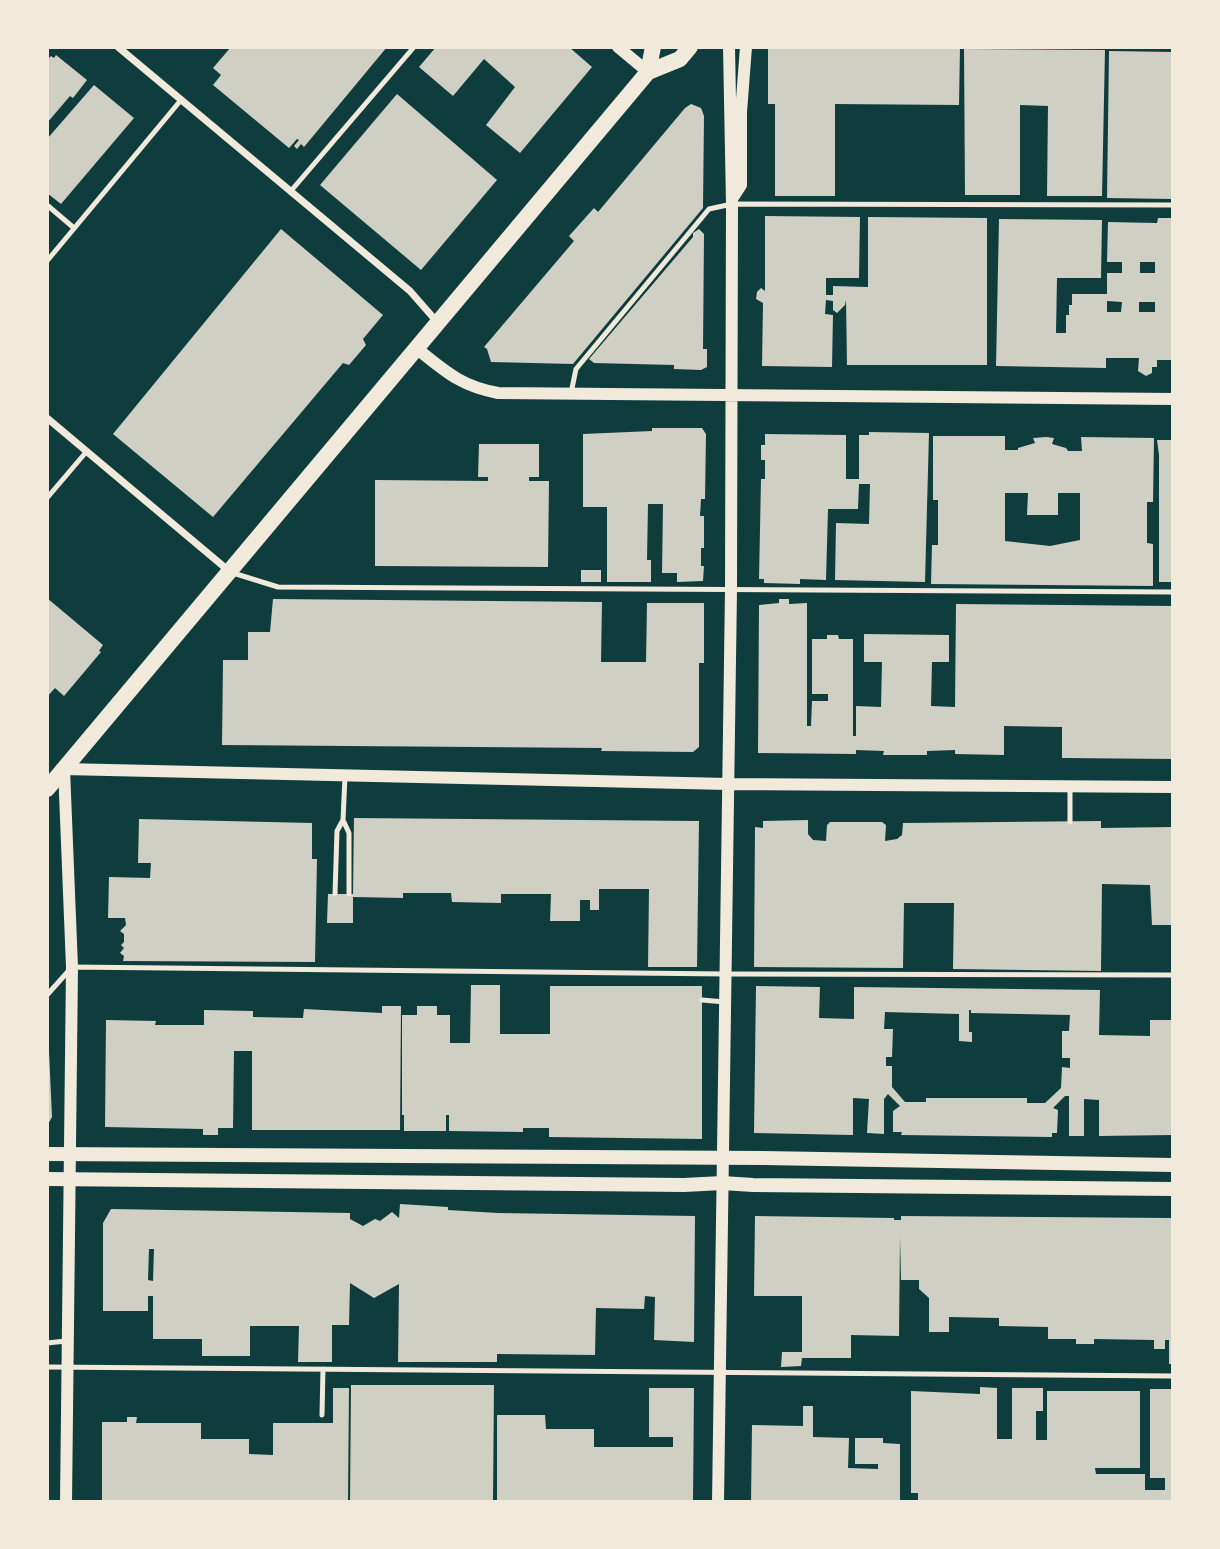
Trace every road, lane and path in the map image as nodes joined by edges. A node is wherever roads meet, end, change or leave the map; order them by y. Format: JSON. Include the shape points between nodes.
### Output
{"nodes":[{"id":1,"x":118,"y":47,"type":"edge"},
{"id":2,"x":414,"y":47,"type":"edge"},
{"id":3,"x":618,"y":47,"type":"edge"},
{"id":4,"x":653,"y":47,"type":"edge"},
{"id":5,"x":690,"y":47,"type":"edge"},
{"id":6,"x":729,"y":47,"type":"edge"},
{"id":7,"x":746,"y":47,"type":"edge"},
{"id":8,"x":648,"y":72,"type":"junction"},
{"id":9,"x":181,"y":100,"type":"junction"},
{"id":10,"x":290,"y":192,"type":"junction"},
{"id":11,"x":732,"y":202,"type":"junction"},
{"id":12,"x":47,"y":205,"type":"edge"},
{"id":13,"x":1173,"y":205,"type":"edge"},
{"id":14,"x":74,"y":228,"type":"junction"},
{"id":15,"x":47,"y":261,"type":"edge"},
{"id":16,"x":438,"y":323,"type":"junction"},
{"id":17,"x":416,"y":348,"type":"junction"},
{"id":18,"x":571,"y":394,"type":"junction"},
{"id":19,"x":732,"y":394,"type":"junction"},
{"id":20,"x":1173,"y":399,"type":"edge"},
{"id":21,"x":47,"y":418,"type":"edge"},
{"id":22,"x":87,"y":451,"type":"junction"},
{"id":23,"x":47,"y":498,"type":"edge"},
{"id":24,"x":230,"y":572,"type":"junction"},
{"id":25,"x":731,"y":590,"type":"junction"},
{"id":26,"x":1173,"y":592,"type":"edge"},
{"id":27,"x":64,"y":769,"type":"junction"},
{"id":28,"x":345,"y":776,"type":"junction"},
{"id":29,"x":729,"y":785,"type":"junction"},
{"id":30,"x":1070,"y":786,"type":"junction"},
{"id":31,"x":1173,"y":787,"type":"edge"},
{"id":32,"x":47,"y":789,"type":"edge"},
{"id":33,"x":343,"y":820,"type":"junction"},
{"id":34,"x":1070,"y":822,"type":"dead end"},
{"id":35,"x":335,"y":894,"type":"dead end"},
{"id":36,"x":349,"y":894,"type":"dead end"},
{"id":37,"x":72,"y":967,"type":"junction"},
{"id":38,"x":725,"y":974,"type":"junction"},
{"id":39,"x":1173,"y":975,"type":"edge"},
{"id":40,"x":47,"y":995,"type":"edge"},
{"id":41,"x":702,"y":1000,"type":"dead end"},
{"id":42,"x":725,"y":1002,"type":"junction"},
{"id":43,"x":47,"y":1154,"type":"edge"},
{"id":44,"x":70,"y":1154,"type":"junction"},
{"id":45,"x":722,"y":1158,"type":"junction"},
{"id":46,"x":1173,"y":1165,"type":"edge"},
{"id":47,"x":70,"y":1178,"type":"junction"},
{"id":48,"x":47,"y":1179,"type":"edge"},
{"id":49,"x":722,"y":1183,"type":"junction"},
{"id":50,"x":1173,"y":1189,"type":"edge"},
{"id":51,"x":69,"y":1341,"type":"junction"},
{"id":52,"x":47,"y":1343,"type":"edge"},
{"id":53,"x":47,"y":1367,"type":"edge"},
{"id":54,"x":69,"y":1367,"type":"junction"},
{"id":55,"x":323,"y":1369,"type":"junction"},
{"id":56,"x":719,"y":1372,"type":"junction"},
{"id":57,"x":1173,"y":1376,"type":"edge"},
{"id":58,"x":322,"y":1415,"type":"dead end"},
{"id":59,"x":66,"y":1502,"type":"edge"},
{"id":60,"x":718,"y":1502,"type":"edge"}],
"edges":[{"from":1,"to":9,"type":"street"},
{"from":2,"to":10,"type":"lane"},
{"from":3,"to":8,"type":"street"},
{"from":4,"to":8,"type":"main road"},
{"from":5,"to":8,"type":"main road","via":[[680,59]]},
{"from":6,"to":11,"type":"street"},
{"from":7,"to":11,"type":"street","via":[[740,185]]},
{"from":8,"to":16,"type":"main road"},
{"from":9,"to":10,"type":"street"},
{"from":9,"to":14,"type":"lane"},
{"from":10,"to":16,"type":"street","via":[[410,291]]},
{"from":11,"to":13,"type":"lane"},
{"from":11,"to":18,"type":"lane","via":[[709,209],[576,369]]},
{"from":11,"to":19,"type":"street"},
{"from":12,"to":14,"type":"lane"},
{"from":14,"to":15,"type":"lane"},
{"from":16,"to":17,"type":"main road"},
{"from":17,"to":18,"type":"street","via":[[474,389]]},
{"from":17,"to":24,"type":"main road"},
{"from":18,"to":19,"type":"street"},
{"from":19,"to":20,"type":"street"},
{"from":19,"to":25,"type":"street"},
{"from":21,"to":22,"type":"street"},
{"from":22,"to":23,"type":"lane"},
{"from":22,"to":24,"type":"street"},
{"from":24,"to":25,"type":"lane","via":[[278,587]]},
{"from":24,"to":27,"type":"main road"},
{"from":25,"to":26,"type":"lane"},
{"from":25,"to":29,"type":"street"},
{"from":27,"to":28,"type":"street"},
{"from":27,"to":32,"type":"main road"},
{"from":27,"to":37,"type":"street"},
{"from":28,"to":29,"type":"street"},
{"from":28,"to":33,"type":"lane"},
{"from":29,"to":30,"type":"street"},
{"from":29,"to":38,"type":"street"},
{"from":30,"to":31,"type":"street"},
{"from":30,"to":34,"type":"lane"},
{"from":33,"to":35,"type":"lane","via":[[337,831]]},
{"from":33,"to":36,"type":"lane","via":[[349,833]]},
{"from":37,"to":38,"type":"lane"},
{"from":37,"to":40,"type":"lane"},
{"from":37,"to":44,"type":"street"},
{"from":38,"to":39,"type":"lane"},
{"from":38,"to":42,"type":"street"},
{"from":41,"to":42,"type":"lane"},
{"from":42,"to":45,"type":"street"},
{"from":43,"to":44,"type":"main road"},
{"from":44,"to":45,"type":"main road"},
{"from":44,"to":47,"type":"street"},
{"from":45,"to":46,"type":"main road"},
{"from":45,"to":49,"type":"street"},
{"from":47,"to":48,"type":"main road"},
{"from":47,"to":49,"type":"main road"},
{"from":47,"to":51,"type":"street"},
{"from":49,"to":50,"type":"main road"},
{"from":49,"to":56,"type":"street"},
{"from":51,"to":52,"type":"lane"},
{"from":51,"to":54,"type":"street"},
{"from":53,"to":54,"type":"lane"},
{"from":54,"to":55,"type":"lane"},
{"from":54,"to":59,"type":"street"},
{"from":55,"to":56,"type":"lane"},
{"from":55,"to":58,"type":"lane"},
{"from":56,"to":57,"type":"lane"},
{"from":56,"to":60,"type":"street"}]}
